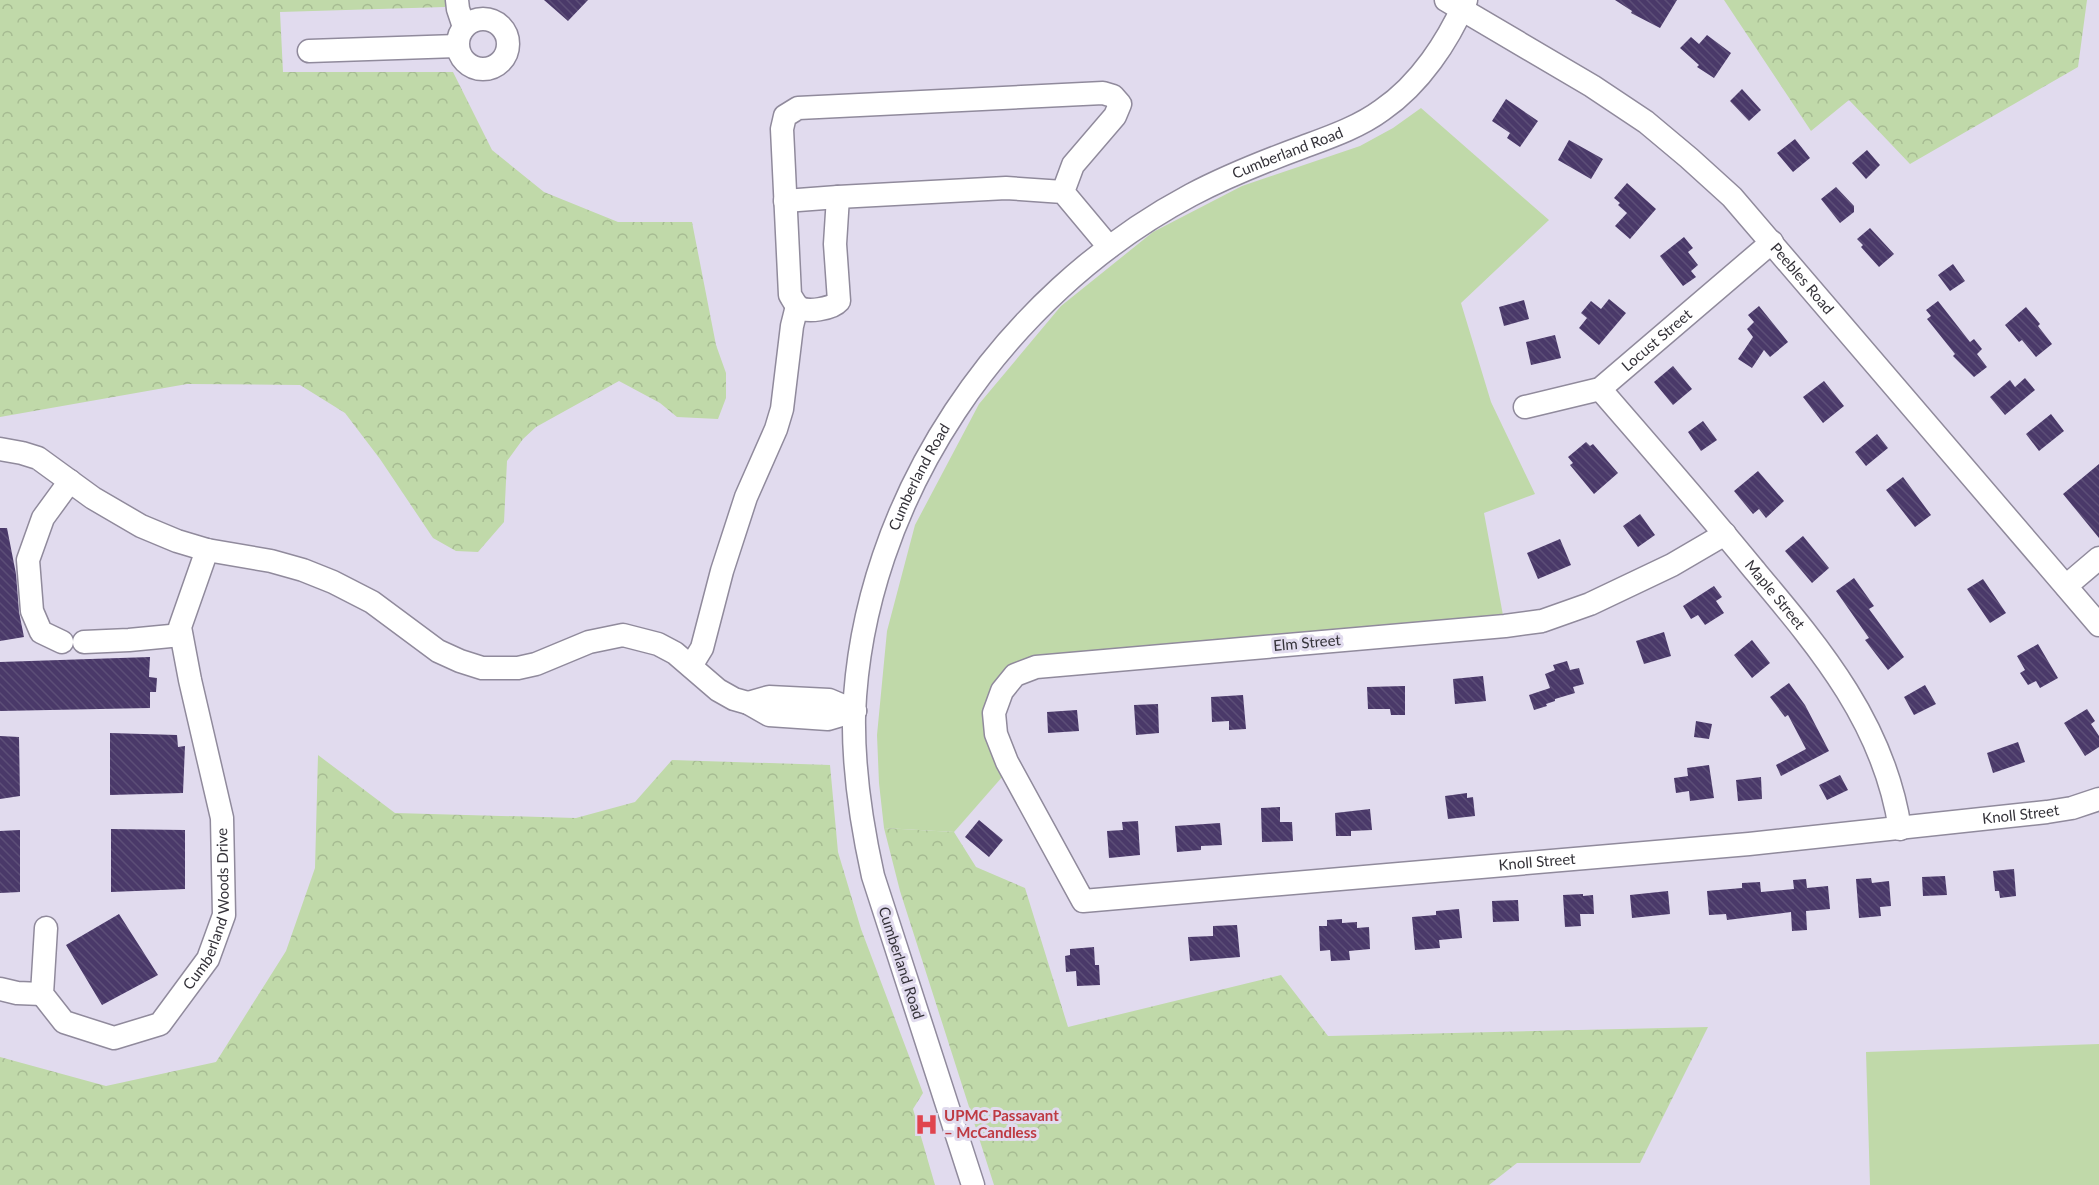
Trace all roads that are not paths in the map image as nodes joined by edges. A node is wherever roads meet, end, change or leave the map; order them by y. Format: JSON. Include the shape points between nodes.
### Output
{"nodes":[{"id":1,"x":457,"y":0,"type":"edge"},
{"id":2,"x":1458,"y":3,"type":"edge"},
{"id":3,"x":309,"y":51,"type":"dead end"},
{"id":4,"x":1064,"y":192,"type":"junction"},
{"id":5,"x":838,"y":197,"type":"junction"},
{"id":6,"x":785,"y":201,"type":"junction"},
{"id":7,"x":1772,"y":243,"type":"junction"},
{"id":8,"x":1108,"y":248,"type":"junction"},
{"id":9,"x":797,"y":306,"type":"junction"},
{"id":10,"x":1600,"y":389,"type":"junction"},
{"id":11,"x":1525,"y":407,"type":"dead end"},
{"id":12,"x":0,"y":449,"type":"edge"},
{"id":13,"x":70,"y":481,"type":"junction"},
{"id":14,"x":1725,"y":534,"type":"junction"},
{"id":15,"x":207,"y":550,"type":"junction"},
{"id":16,"x":2099,"y":558,"type":"edge"},
{"id":17,"x":2066,"y":586,"type":"junction"},
{"id":18,"x":2099,"y":625,"type":"edge"},
{"id":19,"x":181,"y":635,"type":"junction"},
{"id":20,"x":692,"y":666,"type":"junction"},
{"id":21,"x":855,"y":711,"type":"junction"},
{"id":22,"x":2099,"y":799,"type":"edge"},
{"id":23,"x":1030,"y":805,"type":"joint"},
{"id":24,"x":1900,"y":829,"type":"junction"},
{"id":25,"x":46,"y":928,"type":"dead end"},
{"id":26,"x":0,"y":990,"type":"edge"},
{"id":27,"x":42,"y":994,"type":"junction"},
{"id":28,"x":973,"y":1185,"type":"edge"}],
"edges":[{"from":1,"to":3,"type":"street","via":[[461,36]]},
{"from":2,"to":7,"type":"street","name":"Peebles Road","via":[[1646,122],[1732,197]]},
{"from":2,"to":8,"type":"street","name":"Cumberland Road","via":[[1447,39],[1418,76],[1383,110],[1191,195]]},
{"from":4,"to":5,"type":"street","via":[[1006,188]]},
{"from":4,"to":6,"type":"street","via":[[1073,165],[1115,116],[1120,104],[1113,96],[1102,93],[798,108],[785,117],[782,129]]},
{"from":4,"to":8,"type":"street"},
{"from":5,"to":6,"type":"street"},
{"from":5,"to":9,"type":"street","via":[[835,244],[839,301],[827,309]]},
{"from":6,"to":9,"type":"street","via":[[790,295]]},
{"from":7,"to":10,"type":"street","name":"Locust Street"},
{"from":7,"to":17,"type":"street","name":"Peebles Road"},
{"from":8,"to":21,"type":"street","name":"Cumberland Road","via":[[1032,315],[1001,351],[947,426],[915,481],[896,520],[871,604],[862,643]]},
{"from":9,"to":20,"type":"street","via":[[782,409],[746,497],[702,648]]},
{"from":10,"to":11,"type":"street","name":"Locust Street"},
{"from":10,"to":14,"type":"street","name":"Maple Street"},
{"from":12,"to":13,"type":"street","via":[[38,458]]},
{"from":13,"to":15,"type":"street","via":[[141,526]]},
{"from":13,"to":19,"type":"street","via":[[43,518],[28,560],[32,611],[41,632],[73,642]]},
{"from":14,"to":23,"type":"street","name":"Elm Street","via":[[1672,565],[1542,621],[1048,665],[1025,671],[1015,675],[1002,691],[994,723],[1000,749]]},
{"from":14,"to":24,"type":"street","name":"Maple Street","via":[[1812,640],[1857,706],[1880,754]]},
{"from":15,"to":19,"type":"street","name":"Cumberland Woods Drive","via":[[180,627]]},
{"from":15,"to":20,"type":"street","via":[[271,561],[333,582],[372,602],[438,651],[482,668],[536,664],[588,642],[623,636],[658,644]]},
{"from":16,"to":17,"type":"street"},
{"from":17,"to":18,"type":"street","name":"Peebles Road"},
{"from":19,"to":27,"type":"street","name":"Cumberland Woods Drive","via":[[222,818],[224,915],[212,948],[160,1024],[114,1038],[64,1022]]},
{"from":20,"to":21,"type":"street","via":[[718,690],[748,703],[769,697],[829,700]]},
{"from":21,"to":28,"type":"street","name":"Cumberland Road","via":[[857,795],[873,876]]},
{"from":22,"to":24,"type":"street","name":"Knoll Street","via":[[2055,811]]},
{"from":23,"to":24,"type":"street","name":"Knoll Street","via":[[1083,901]]},
{"from":25,"to":27,"type":"street"},
{"from":26,"to":27,"type":"street"}]}
